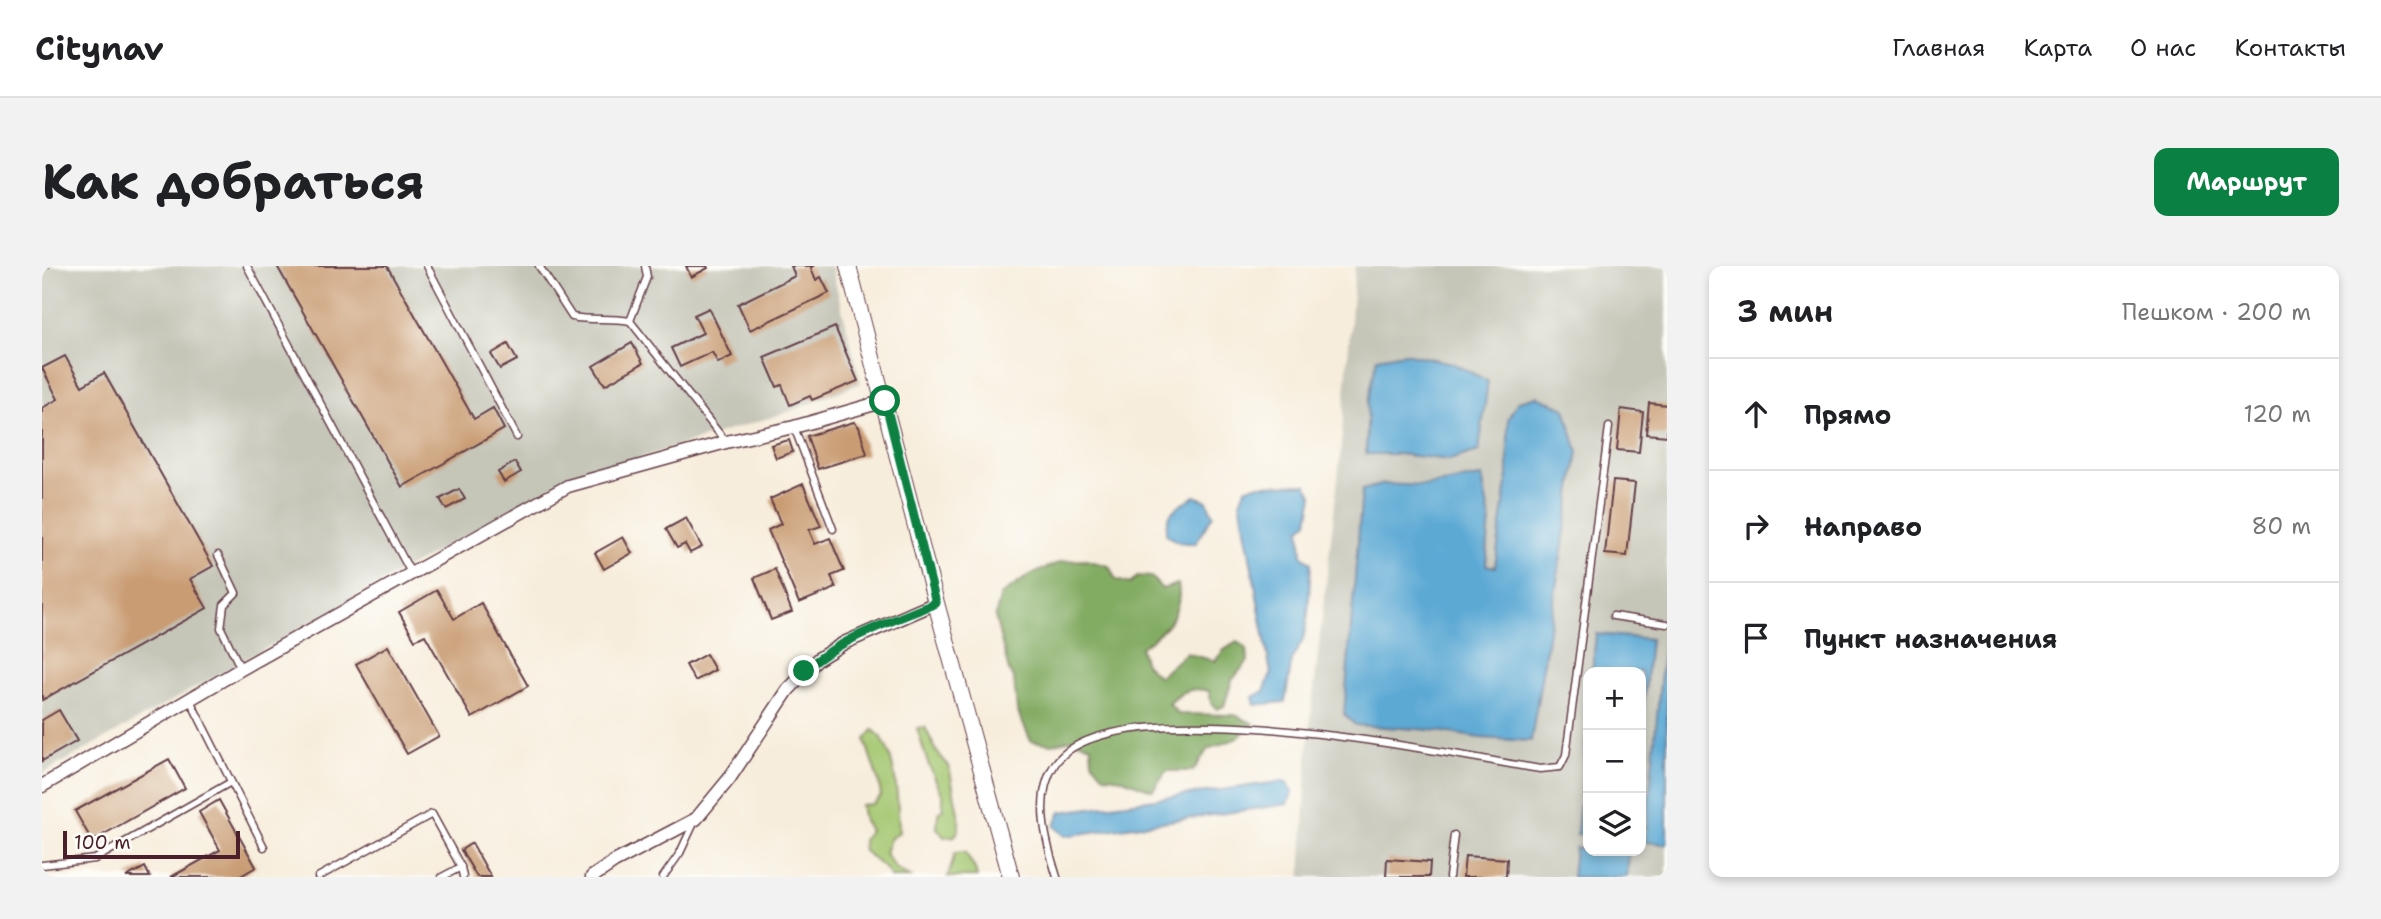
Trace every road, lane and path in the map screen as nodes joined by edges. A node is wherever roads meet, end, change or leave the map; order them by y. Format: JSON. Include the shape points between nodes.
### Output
{"nodes":[{"id":1,"x":247,"y":266,"type":"edge"},
{"id":2,"x":426,"y":266,"type":"edge"},
{"id":3,"x":539,"y":266,"type":"edge"},
{"id":4,"x":645,"y":266,"type":"edge"},
{"id":5,"x":848,"y":266,"type":"edge"},
{"id":6,"x":630,"y":321,"type":"junction"},
{"id":7,"x":885,"y":401,"type":"junction"},
{"id":8,"x":794,"y":426,"type":"junction"},
{"id":9,"x":1609,"y":427,"type":"dead end"},
{"id":10,"x":517,"y":437,"type":"dead end"},
{"id":11,"x":726,"y":442,"type":"junction"},
{"id":12,"x":833,"y":529,"type":"dead end"},
{"id":13,"x":218,"y":555,"type":"dead end"},
{"id":14,"x":412,"y":575,"type":"junction"},
{"id":15,"x":936,"y":603,"type":"junction"},
{"id":16,"x":1613,"y":616,"type":"dead end"},
{"id":17,"x":1667,"y":624,"type":"edge"},
{"id":18,"x":241,"y":668,"type":"junction"},
{"id":19,"x":190,"y":700,"type":"junction"},
{"id":20,"x":231,"y":782,"type":"junction"},
{"id":21,"x":42,"y":786,"type":"edge"},
{"id":22,"x":696,"y":819,"type":"junction"},
{"id":23,"x":1454,"y":835,"type":"dead end"},
{"id":24,"x":264,"y":847,"type":"dead end"},
{"id":25,"x":42,"y":865,"type":"edge"},
{"id":26,"x":461,"y":867,"type":"junction"},
{"id":27,"x":318,"y":877,"type":"edge"},
{"id":28,"x":442,"y":877,"type":"edge"},
{"id":29,"x":463,"y":877,"type":"edge"},
{"id":30,"x":592,"y":877,"type":"edge"},
{"id":31,"x":663,"y":877,"type":"edge"},
{"id":32,"x":1011,"y":877,"type":"edge"},
{"id":33,"x":1057,"y":877,"type":"edge"},
{"id":34,"x":1450,"y":877,"type":"edge"}],
"edges":[{"from":1,"to":14,"type":"lane"},
{"from":2,"to":10,"type":"lane"},
{"from":3,"to":6,"type":"lane","via":[[572,317]]},
{"from":4,"to":6,"type":"lane","via":[[647,277]]},
{"from":5,"to":7,"type":"street"},
{"from":6,"to":11,"type":"lane"},
{"from":7,"to":8,"type":"street"},
{"from":7,"to":15,"type":"street"},
{"from":8,"to":11,"type":"street"},
{"from":8,"to":12,"type":"lane"},
{"from":9,"to":33,"type":"lane","via":[[1566,755],[1560,767],[1541,769],[1309,732],[1162,725],[1105,734],[1071,748],[1055,763],[1047,781],[1045,829]]},
{"from":11,"to":14,"type":"street","via":[[568,486]]},
{"from":13,"to":18,"type":"lane","via":[[236,593],[224,606],[221,628]]},
{"from":14,"to":18,"type":"street"},
{"from":15,"to":22,"type":"street","via":[[818,659],[788,690],[729,779]]},
{"from":15,"to":32,"type":"street"},
{"from":16,"to":17,"type":"lane"},
{"from":18,"to":19,"type":"street"},
{"from":19,"to":20,"type":"lane"},
{"from":19,"to":21,"type":"street"},
{"from":20,"to":24,"type":"lane"},
{"from":20,"to":25,"type":"lane","via":[[95,859]]},
{"from":22,"to":30,"type":"street"},
{"from":22,"to":31,"type":"lane"},
{"from":23,"to":34,"type":"lane"},
{"from":26,"to":27,"type":"lane","via":[[432,814]]},
{"from":26,"to":28,"type":"lane"},
{"from":26,"to":29,"type":"lane"}]}
